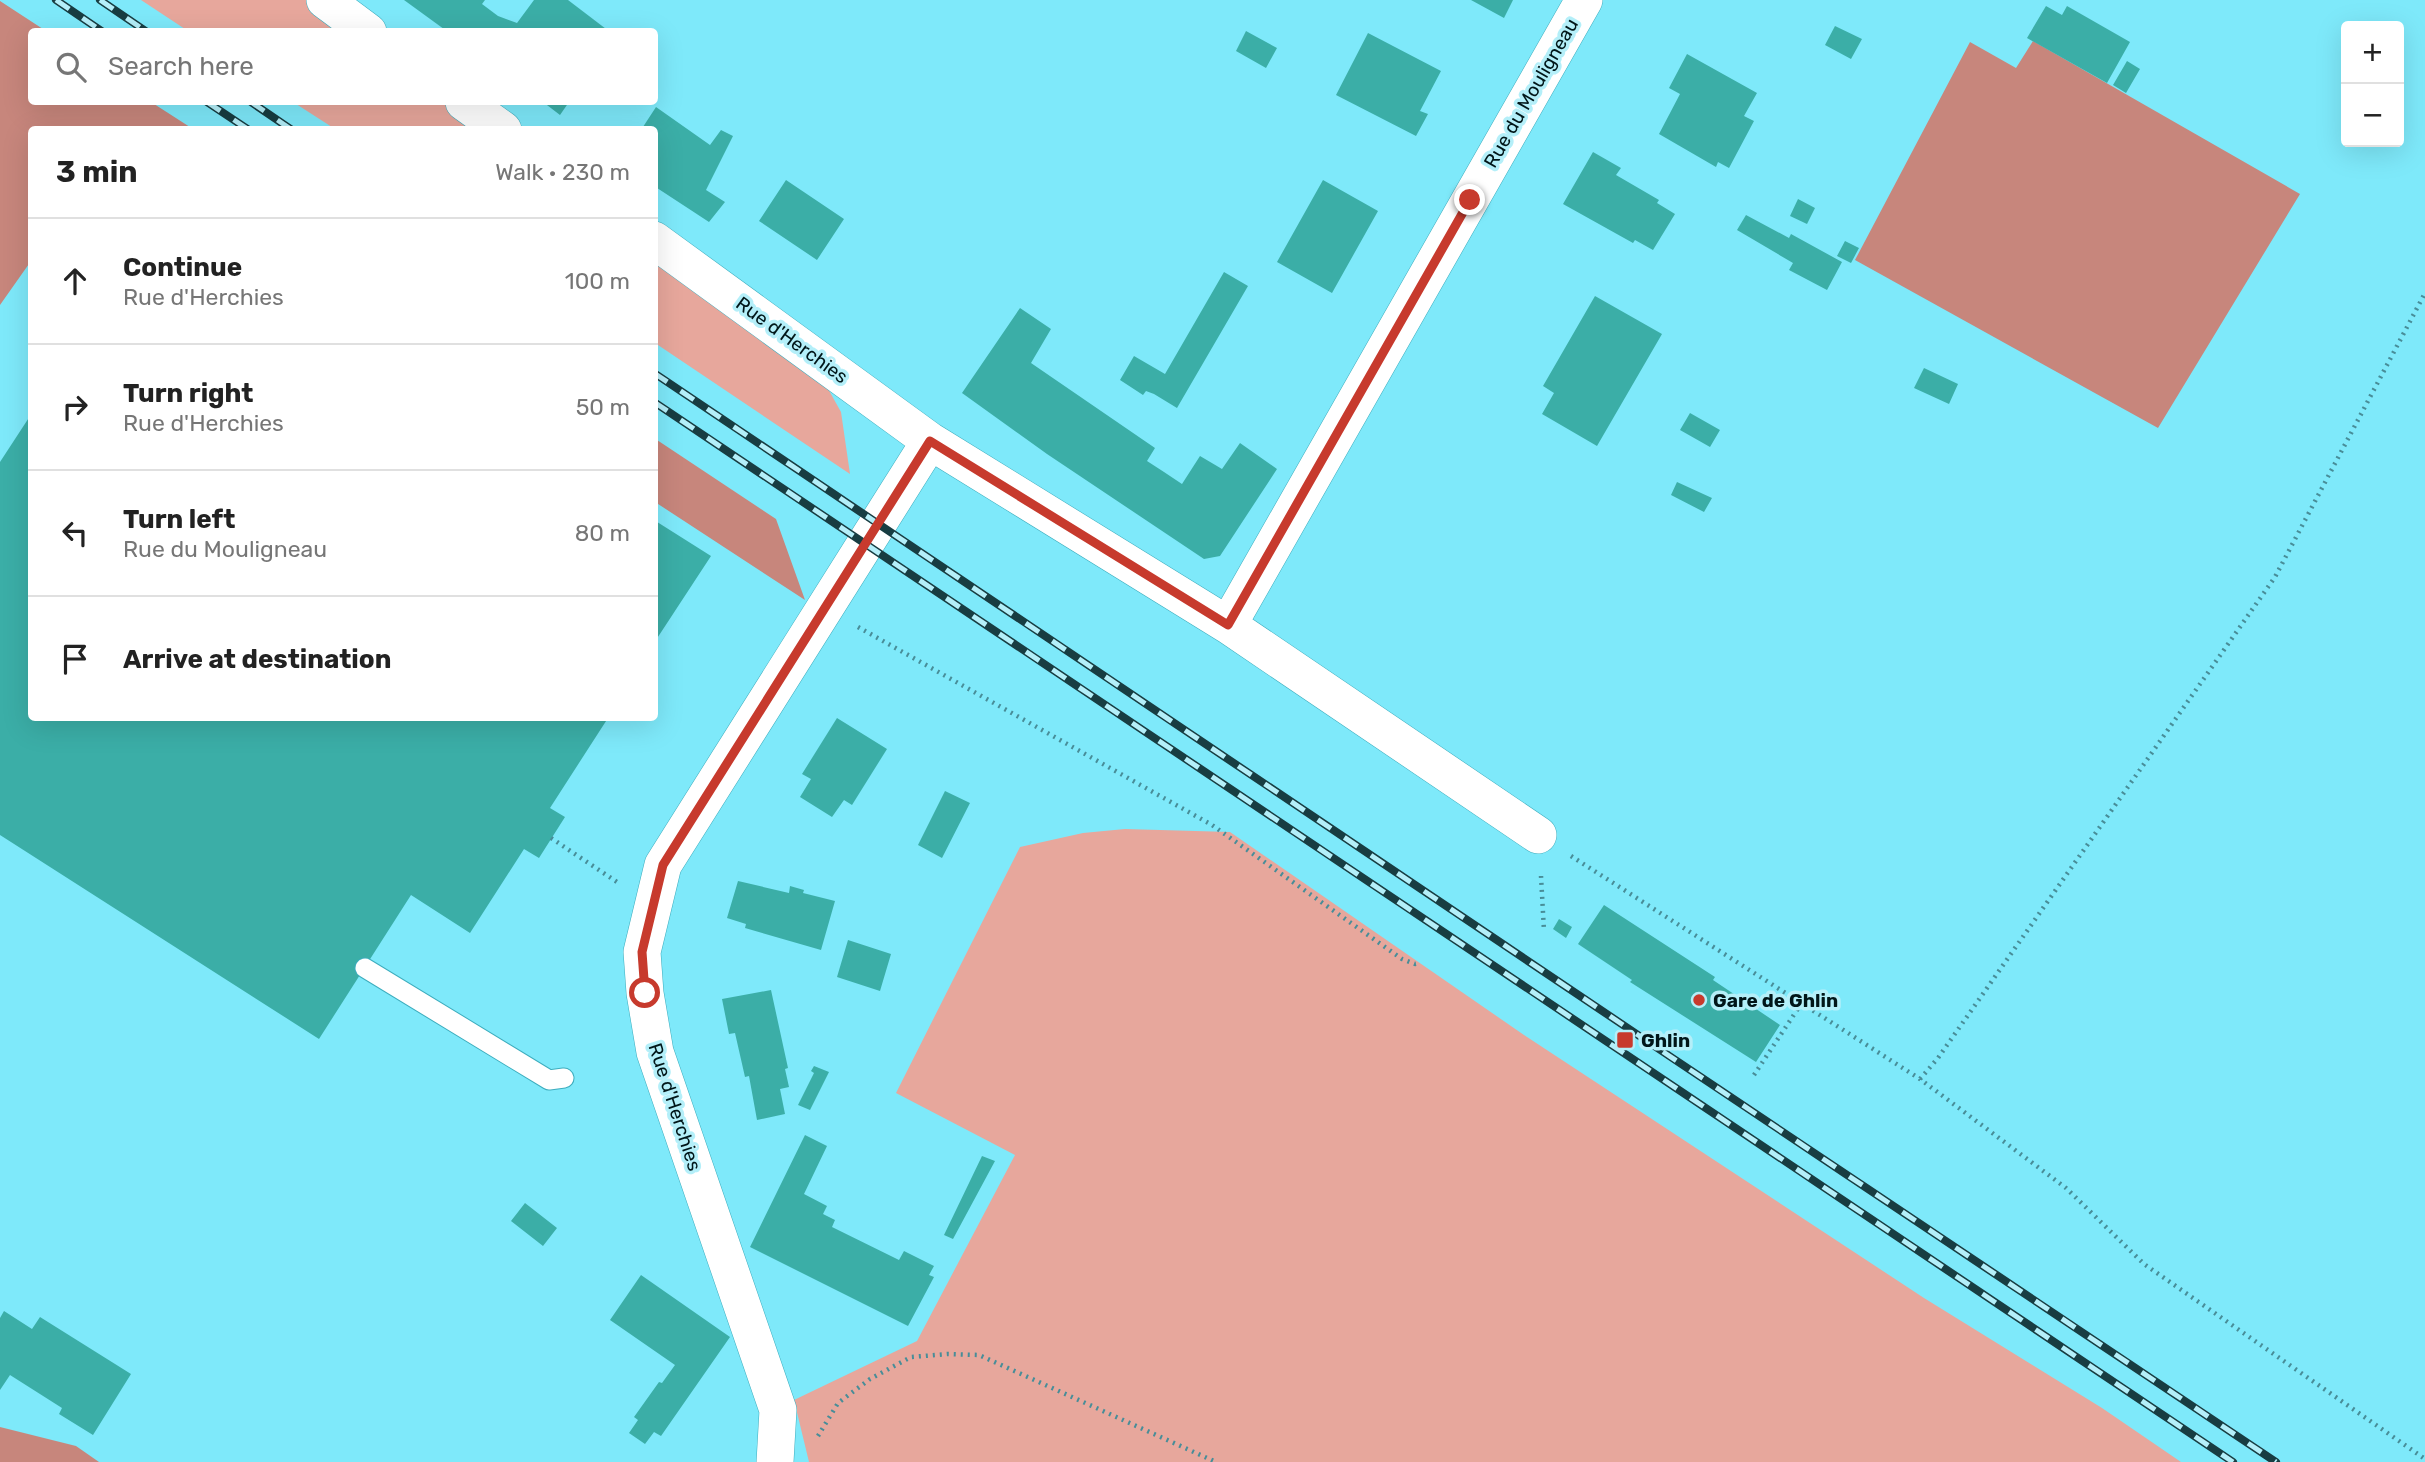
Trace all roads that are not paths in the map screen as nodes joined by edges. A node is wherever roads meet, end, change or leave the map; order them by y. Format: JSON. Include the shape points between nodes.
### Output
{"nodes":[{"id":1,"x":325,"y":0,"type":"edge"},
{"id":2,"x":1584,"y":0,"type":"edge"},
{"id":3,"x":363,"y":28,"type":"edge"},
{"id":4,"x":468,"y":105,"type":"edge"},
{"id":5,"x":497,"y":126,"type":"edge"},
{"id":6,"x":658,"y":243,"type":"edge"},
{"id":7,"x":930,"y":441,"type":"junction"},
{"id":8,"x":1228,"y":625,"type":"junction"},
{"id":9,"x":1538,"y":835,"type":"road end"},
{"id":10,"x":365,"y":968,"type":"dead end"},
{"id":11,"x":564,"y":1078,"type":"dead end"},
{"id":12,"x":775,"y":1462,"type":"edge"}],
"edges":[{"from":1,"to":3,"type":"street"},
{"from":2,"to":8,"type":"street","name":"Rue du Mouligneau"},
{"from":4,"to":5,"type":"street"},
{"from":6,"to":7,"type":"street","name":"Rue d'Herchies"},
{"from":7,"to":8,"type":"street","name":"Rue d'Herchies"},
{"from":7,"to":12,"type":"street","name":"Rue d'Herchies","via":[[663,865],[642,952],[655,1052],[778,1410]]},
{"from":8,"to":9,"type":"street","name":"Rue d'Herchies"},
{"from":10,"to":11,"type":"lane","via":[[549,1080]]}]}
